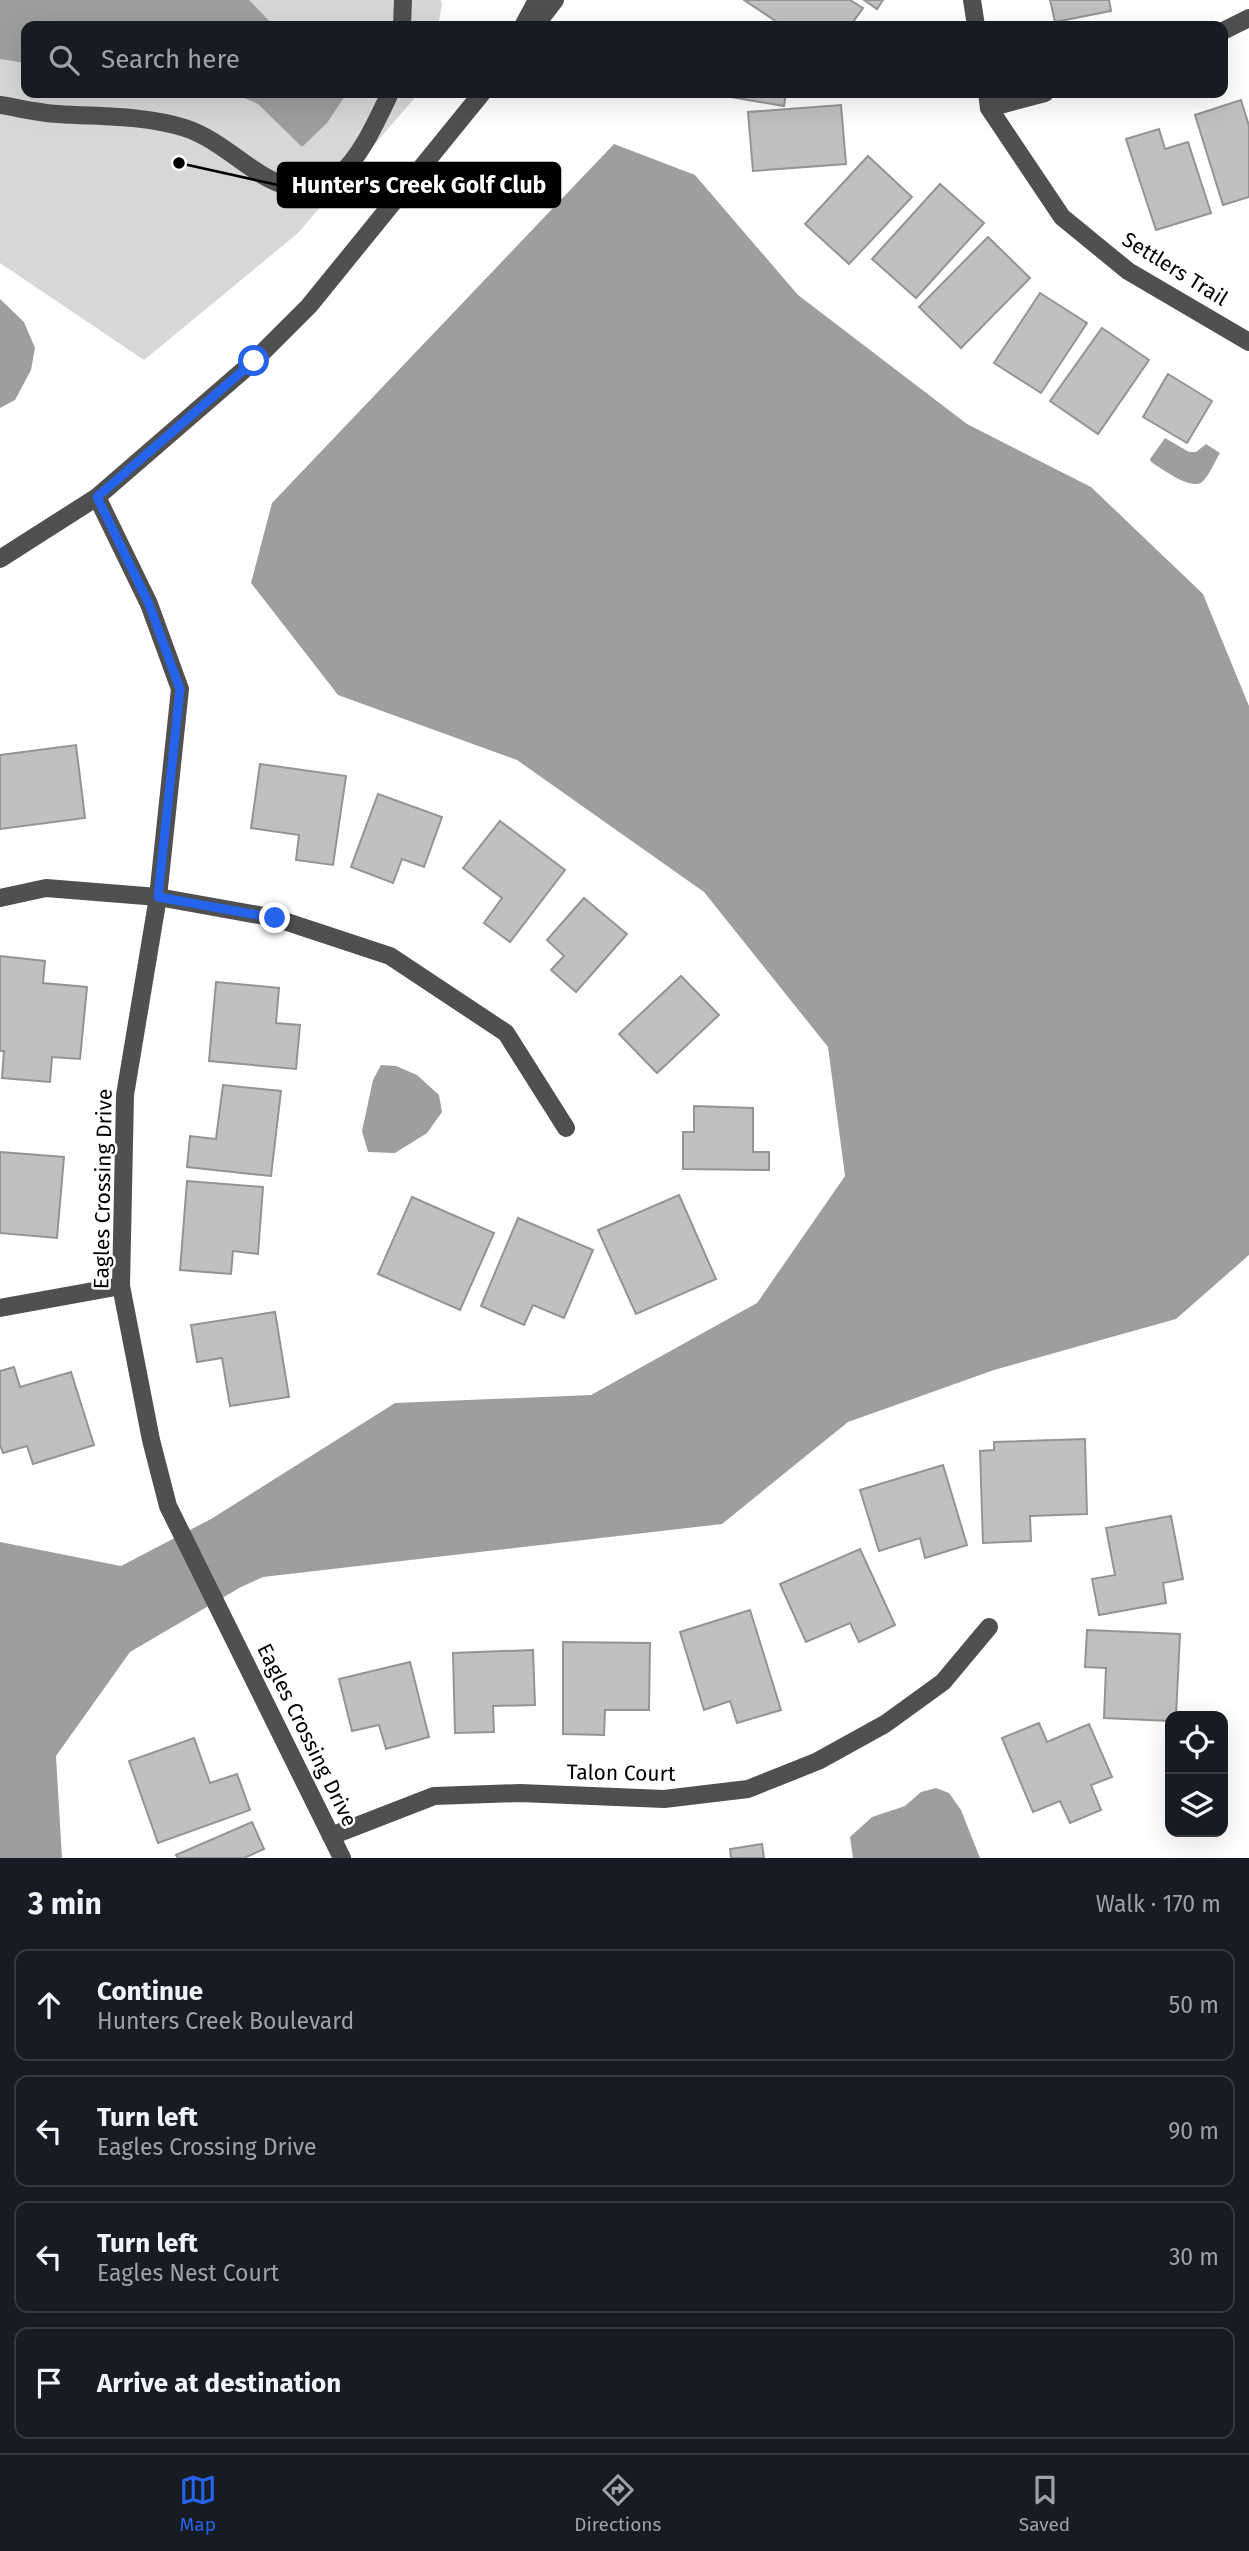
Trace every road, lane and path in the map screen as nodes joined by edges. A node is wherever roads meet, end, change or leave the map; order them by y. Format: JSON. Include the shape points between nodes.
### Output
{"nodes":[{"id":1,"x":403,"y":0,"type":"edge"},
{"id":2,"x":537,"y":0,"type":"edge"},
{"id":3,"x":555,"y":0,"type":"edge"},
{"id":4,"x":972,"y":0,"type":"edge"},
{"id":5,"x":1249,"y":19,"type":"edge"},
{"id":6,"x":402,"y":21,"type":"edge"},
{"id":7,"x":526,"y":21,"type":"edge"},
{"id":8,"x":539,"y":21,"type":"edge"},
{"id":9,"x":975,"y":21,"type":"edge"},
{"id":10,"x":1228,"y":29,"type":"edge"},
{"id":11,"x":387,"y":98,"type":"edge"},
{"id":12,"x":478,"y":98,"type":"edge"},
{"id":13,"x":988,"y":100,"type":"edge"},
{"id":14,"x":0,"y":105,"type":"edge"},
{"id":15,"x":1249,"y":342,"type":"edge"},
{"id":16,"x":97,"y":497,"type":"junction"},
{"id":17,"x":0,"y":559,"type":"edge"},
{"id":18,"x":158,"y":897,"type":"junction"},
{"id":19,"x":0,"y":898,"type":"edge"},
{"id":20,"x":566,"y":1128,"type":"dead end"},
{"id":21,"x":121,"y":1286,"type":"junction"},
{"id":22,"x":0,"y":1308,"type":"edge"},
{"id":23,"x":989,"y":1628,"type":"dead end"},
{"id":24,"x":331,"y":1836,"type":"junction"},
{"id":25,"x":342,"y":1858,"type":"edge"}],
"edges":[{"from":1,"to":6,"type":"street"},
{"from":2,"to":7,"type":"street"},
{"from":3,"to":8,"type":"street"},
{"from":4,"to":9,"type":"street"},
{"from":5,"to":10,"type":"street"},
{"from":11,"to":14,"type":"street","via":[[339,177],[319,187],[296,190],[275,183],[186,129],[124,116],[56,114]]},
{"from":12,"to":16,"type":"street","via":[[309,306],[254,361]]},
{"from":13,"to":15,"type":"street","name":"Settlers Trail","via":[[1062,217],[1128,271]]},
{"from":16,"to":17,"type":"street"},
{"from":16,"to":18,"type":"street","name":"Eagles Crossing Drive","via":[[149,604],[180,689]]},
{"from":18,"to":19,"type":"street","via":[[46,888]]},
{"from":18,"to":20,"type":"street","via":[[275,918],[390,956],[506,1032]]},
{"from":18,"to":21,"type":"street","name":"Eagles Crossing Drive","via":[[125,1095]]},
{"from":21,"to":22,"type":"street"},
{"from":21,"to":24,"type":"street","name":"Eagles Crossing Drive","via":[[168,1506]]},
{"from":23,"to":24,"type":"street","name":"Talon Court","via":[[943,1682],[885,1724],[818,1761],[748,1789],[664,1799],[520,1793],[434,1796]]},
{"from":24,"to":25,"type":"street","name":"Eagles Crossing Drive"}]}
